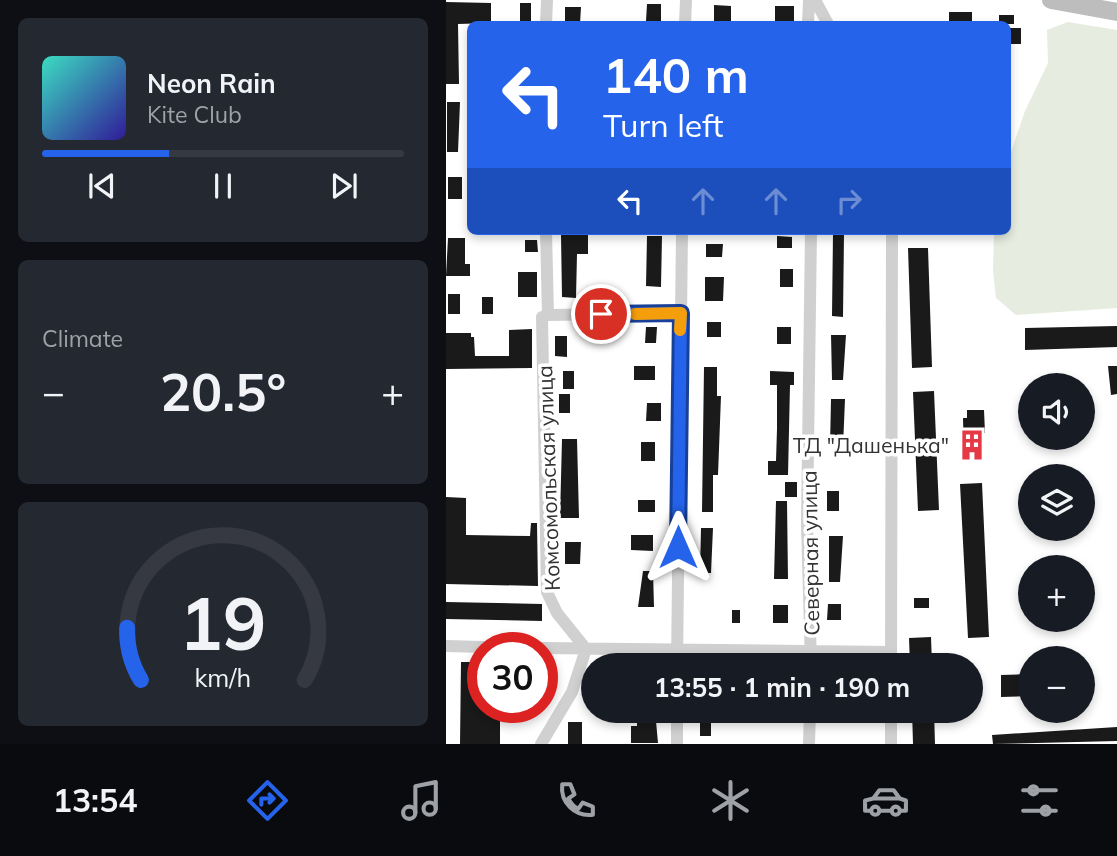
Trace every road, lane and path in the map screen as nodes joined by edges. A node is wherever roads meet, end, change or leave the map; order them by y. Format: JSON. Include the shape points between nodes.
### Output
{"nodes":[{"id":1,"x":547,"y":0,"type":"edge"},
{"id":2,"x":686,"y":0,"type":"edge"},
{"id":3,"x":809,"y":0,"type":"edge"},
{"id":4,"x":815,"y":0,"type":"edge"},
{"id":5,"x":1052,"y":0,"type":"edge"},
{"id":6,"x":1117,"y":12,"type":"edge"},
{"id":7,"x":546,"y":21,"type":"edge"},
{"id":8,"x":685,"y":21,"type":"edge"},
{"id":9,"x":808,"y":21,"type":"edge"},
{"id":10,"x":826,"y":21,"type":"edge"},
{"id":11,"x":546,"y":235,"type":"edge"},
{"id":12,"x":682,"y":235,"type":"edge"},
{"id":13,"x":811,"y":235,"type":"edge"},
{"id":14,"x":892,"y":235,"type":"edge"},
{"id":15,"x":681,"y":313,"type":"junction"},
{"id":16,"x":545,"y":316,"type":"junction"},
{"id":17,"x":446,"y":646,"type":"edge"},
{"id":18,"x":467,"y":647,"type":"edge"},
{"id":19,"x":558,"y":648,"type":"edge"},
{"id":20,"x":586,"y":649,"type":"junction"},
{"id":21,"x":677,"y":650,"type":"junction"},
{"id":22,"x":722,"y":653,"type":"edge"},
{"id":23,"x":811,"y":653,"type":"edge"},
{"id":24,"x":891,"y":653,"type":"edge"},
{"id":25,"x":677,"y":723,"type":"edge"},
{"id":26,"x":810,"y":723,"type":"edge"},
{"id":27,"x":891,"y":723,"type":"edge"},
{"id":28,"x":541,"y":744,"type":"edge"},
{"id":29,"x":677,"y":744,"type":"edge"},
{"id":30,"x":809,"y":744,"type":"edge"},
{"id":31,"x":891,"y":744,"type":"edge"}],
"edges":[{"from":1,"to":7,"type":"street"},
{"from":2,"to":8,"type":"street"},
{"from":3,"to":9,"type":"street"},
{"from":4,"to":10,"type":"street"},
{"from":5,"to":6,"type":"street"},
{"from":11,"to":16,"type":"street","name":"Комсомольская улица"},
{"from":12,"to":15,"type":"street"},
{"from":13,"to":23,"type":"street","name":"Северная улица","via":[[807,523]]},
{"from":14,"to":24,"type":"street"},
{"from":15,"to":16,"type":"street"},
{"from":15,"to":21,"type":"street"},
{"from":16,"to":20,"type":"street","name":"Комсомольская улица","via":[[547,592],[557,613]]},
{"from":17,"to":18,"type":"street"},
{"from":19,"to":20,"type":"street"},
{"from":20,"to":21,"type":"street"},
{"from":20,"to":28,"type":"street","via":[[572,692]]},
{"from":21,"to":22,"type":"street"},
{"from":25,"to":29,"type":"street"},
{"from":26,"to":30,"type":"street"},
{"from":27,"to":31,"type":"street"}]}
